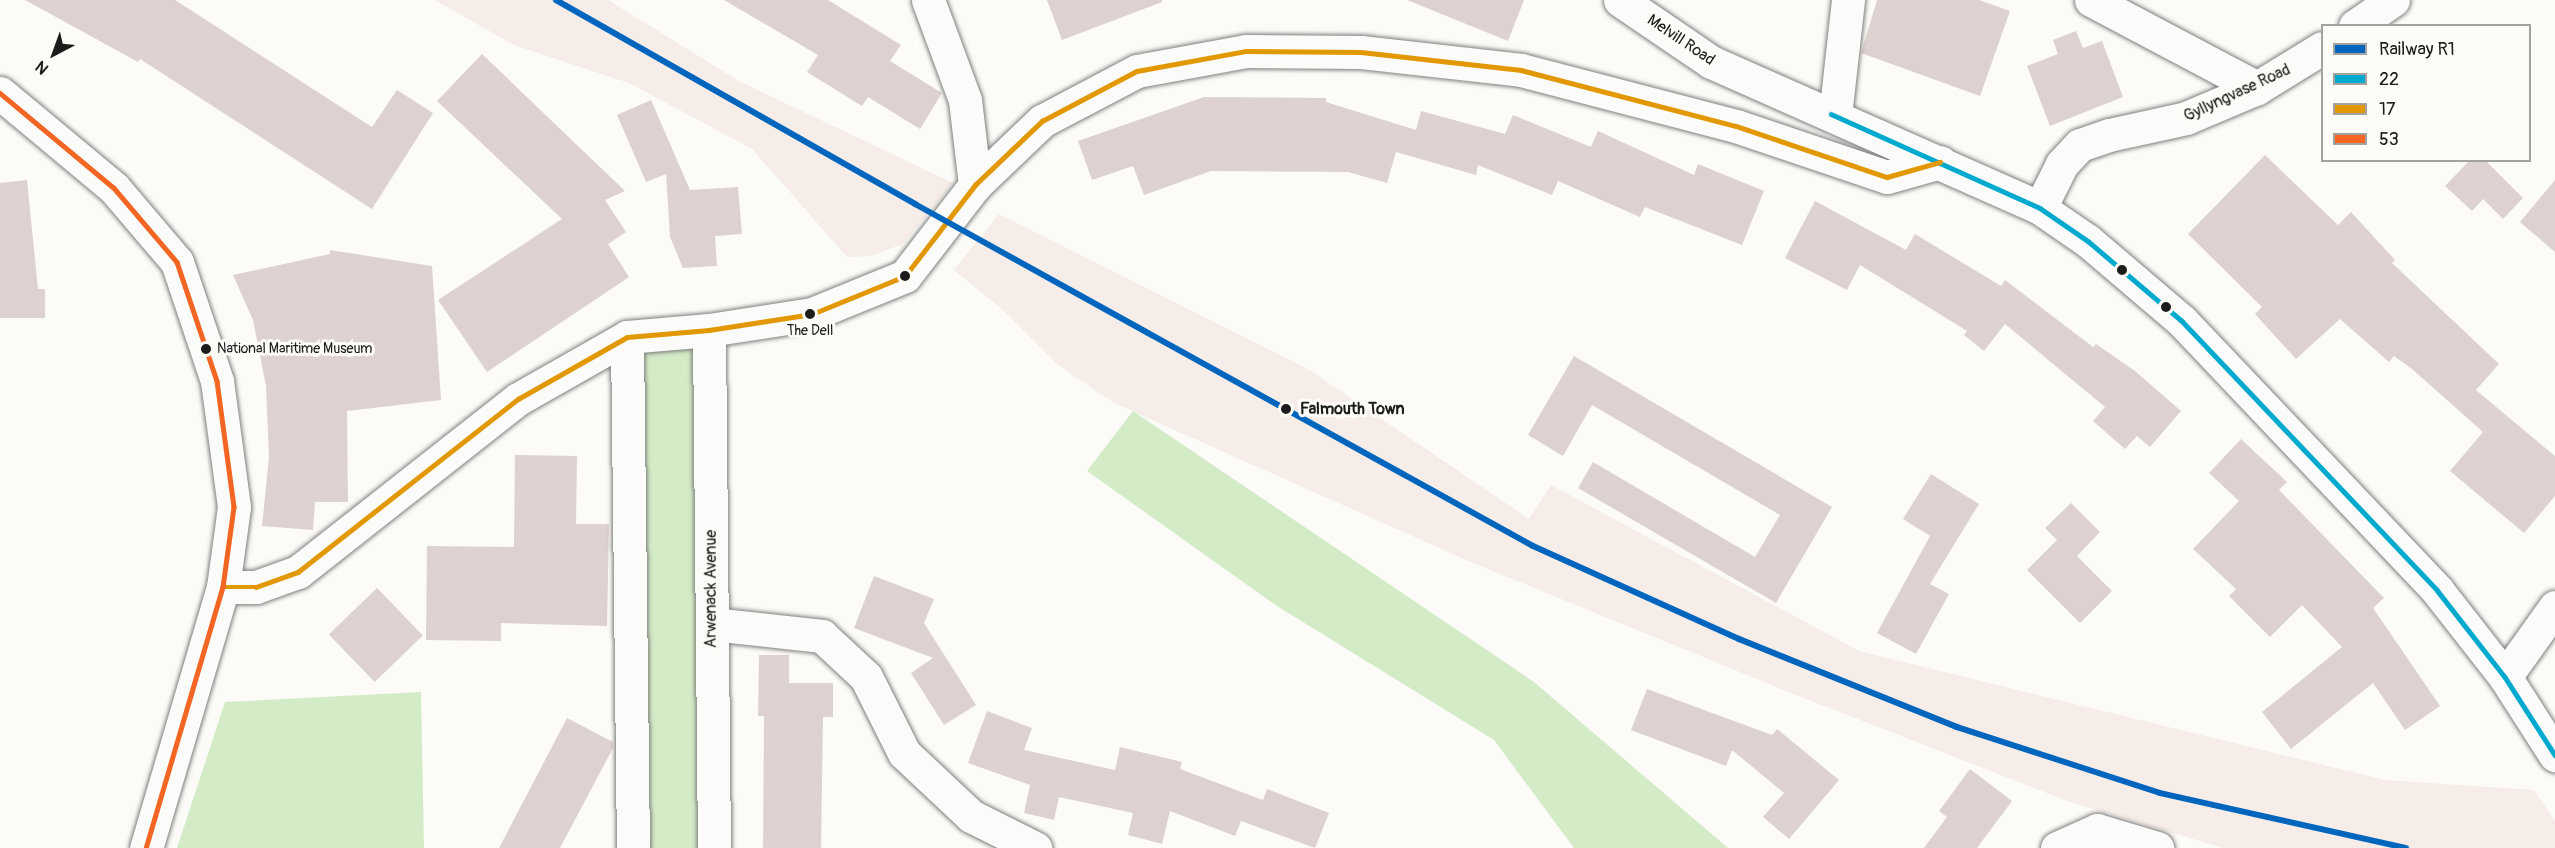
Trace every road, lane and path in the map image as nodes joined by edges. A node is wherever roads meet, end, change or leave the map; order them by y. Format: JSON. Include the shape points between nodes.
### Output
{"nodes":[{"id":1,"x":928,"y":0,"type":"edge"},
{"id":2,"x":1620,"y":0,"type":"edge"},
{"id":3,"x":1848,"y":0,"type":"edge"},
{"id":4,"x":2091,"y":0,"type":"edge"},
{"id":5,"x":2393,"y":0,"type":"edge"},
{"id":6,"x":2358,"y":24,"type":"edge"},
{"id":7,"x":2321,"y":49,"type":"edge"},
{"id":8,"x":2257,"y":88,"type":"junction"},
{"id":9,"x":0,"y":93,"type":"edge"},
{"id":10,"x":1835,"y":116,"type":"junction"},
{"id":11,"x":1940,"y":162,"type":"junction"},
{"id":12,"x":975,"y":185,"type":"junction"},
{"id":13,"x":2040,"y":208,"type":"junction"},
{"id":14,"x":709,"y":330,"type":"junction"},
{"id":15,"x":627,"y":337,"type":"junction"},
{"id":16,"x":223,"y":587,"type":"junction"},
{"id":17,"x":2555,"y":607,"type":"edge"},
{"id":18,"x":712,"y":624,"type":"junction"},
{"id":19,"x":2505,"y":677,"type":"junction"},
{"id":20,"x":2555,"y":755,"type":"edge"},
{"id":21,"x":146,"y":848,"type":"edge"},
{"id":22,"x":633,"y":848,"type":"edge"},
{"id":23,"x":714,"y":848,"type":"edge"},
{"id":24,"x":1035,"y":848,"type":"edge"},
{"id":25,"x":2057,"y":848,"type":"edge"},
{"id":26,"x":2157,"y":848,"type":"edge"}],
"edges":[{"from":1,"to":12,"type":"street","via":[[965,100]]},
{"from":2,"to":10,"type":"street","name":"Melvill Road","via":[[1711,62]]},
{"from":3,"to":10,"type":"street"},
{"from":4,"to":8,"type":"street"},
{"from":5,"to":6,"type":"street"},
{"from":7,"to":8,"type":"street","name":"Gyllyngvase Road"},
{"from":8,"to":13,"type":"street","name":"Gyllyngvase Road","via":[[2186,118],[2080,145],[2062,164]]},
{"from":9,"to":16,"type":"street","via":[[114,188],[177,262],[217,381],[234,507]]},
{"from":10,"to":11,"type":"street","name":"Melvill Road"},
{"from":11,"to":12,"type":"street","via":[[1887,177],[1736,126],[1521,70],[1361,52],[1246,51],[1137,70],[1042,121]]},
{"from":11,"to":13,"type":"street","name":"Melvill Road"},
{"from":12,"to":14,"type":"street","via":[[905,276],[812,314]]},
{"from":13,"to":19,"type":"street","name":"Melvill Road","via":[[2088,241],[2182,321],[2438,590]]},
{"from":14,"to":15,"type":"street"},
{"from":14,"to":18,"type":"street","name":"Arwenack Avenue"},
{"from":15,"to":16,"type":"street","via":[[518,399],[298,572],[256,587]]},
{"from":15,"to":22,"type":"street"},
{"from":16,"to":21,"type":"street"},
{"from":17,"to":19,"type":"street"},
{"from":18,"to":23,"type":"street","name":"Arwenack Avenue"},
{"from":18,"to":24,"type":"street","via":[[822,636],[866,677],[904,753],[971,816]]},
{"from":19,"to":20,"type":"street","name":"Melvill Road"},
{"from":25,"to":26,"type":"street","via":[[2097,830]]}]}
